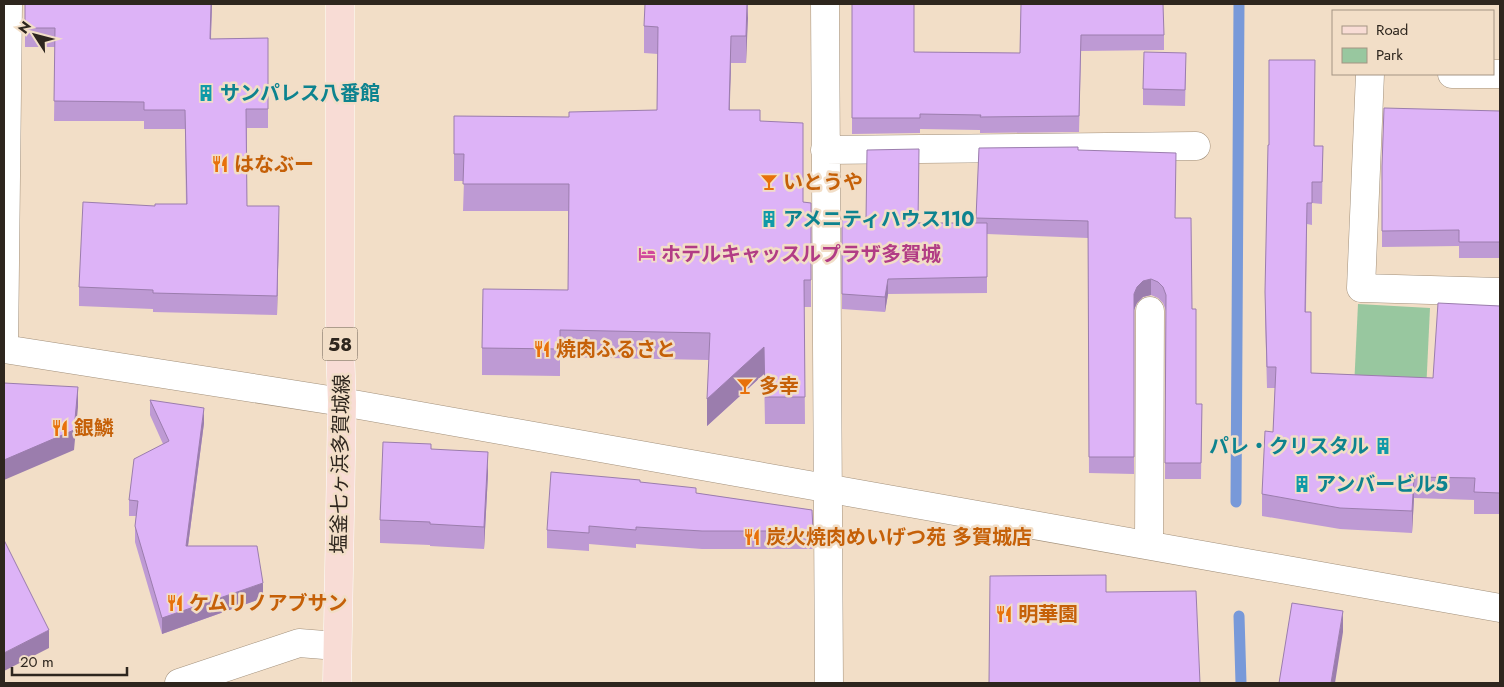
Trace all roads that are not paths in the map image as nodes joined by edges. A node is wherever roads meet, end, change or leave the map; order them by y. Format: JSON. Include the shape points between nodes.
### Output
{"nodes":[{"id":1,"x":8,"y":4,"type":"edge"},
{"id":2,"x":340,"y":4,"type":"edge"},
{"id":3,"x":824,"y":4,"type":"edge"},
{"id":4,"x":1370,"y":75,"type":"edge"},
{"id":5,"x":1196,"y":146,"type":"dead end"},
{"id":6,"x":825,"y":150,"type":"junction"},
{"id":7,"x":1500,"y":292,"type":"edge"},
{"id":8,"x":1150,"y":312,"type":"dead end"},
{"id":9,"x":4,"y":349,"type":"edge"},
{"id":10,"x":342,"y":402,"type":"junction"},
{"id":11,"x":827,"y":488,"type":"junction"},
{"id":12,"x":1149,"y":545,"type":"junction"},
{"id":13,"x":1500,"y":608,"type":"edge"},
{"id":14,"x":337,"y":646,"type":"junction"},
{"id":15,"x":179,"y":683,"type":"edge"},
{"id":16,"x":337,"y":683,"type":"edge"},
{"id":17,"x":829,"y":683,"type":"edge"}],
"edges":[{"from":1,"to":9,"type":"street"},
{"from":2,"to":10,"type":"main road","name":"塩釜七ヶ浜多賀城線","number":"58"},
{"from":3,"to":6,"type":"street"},
{"from":4,"to":7,"type":"street","via":[[1361,288]]},
{"from":5,"to":6,"type":"street"},
{"from":6,"to":11,"type":"street"},
{"from":8,"to":12,"type":"street"},
{"from":9,"to":10,"type":"street"},
{"from":10,"to":11,"type":"street"},
{"from":10,"to":14,"type":"main road","name":"塩釜七ヶ浜多賀城線","number":"58"},
{"from":11,"to":12,"type":"street"},
{"from":11,"to":17,"type":"street"},
{"from":12,"to":13,"type":"street"},
{"from":14,"to":15,"type":"street","via":[[299,643]]},
{"from":14,"to":16,"type":"main road","name":"塩釜七ヶ浜多賀城線","number":"58"}]}
